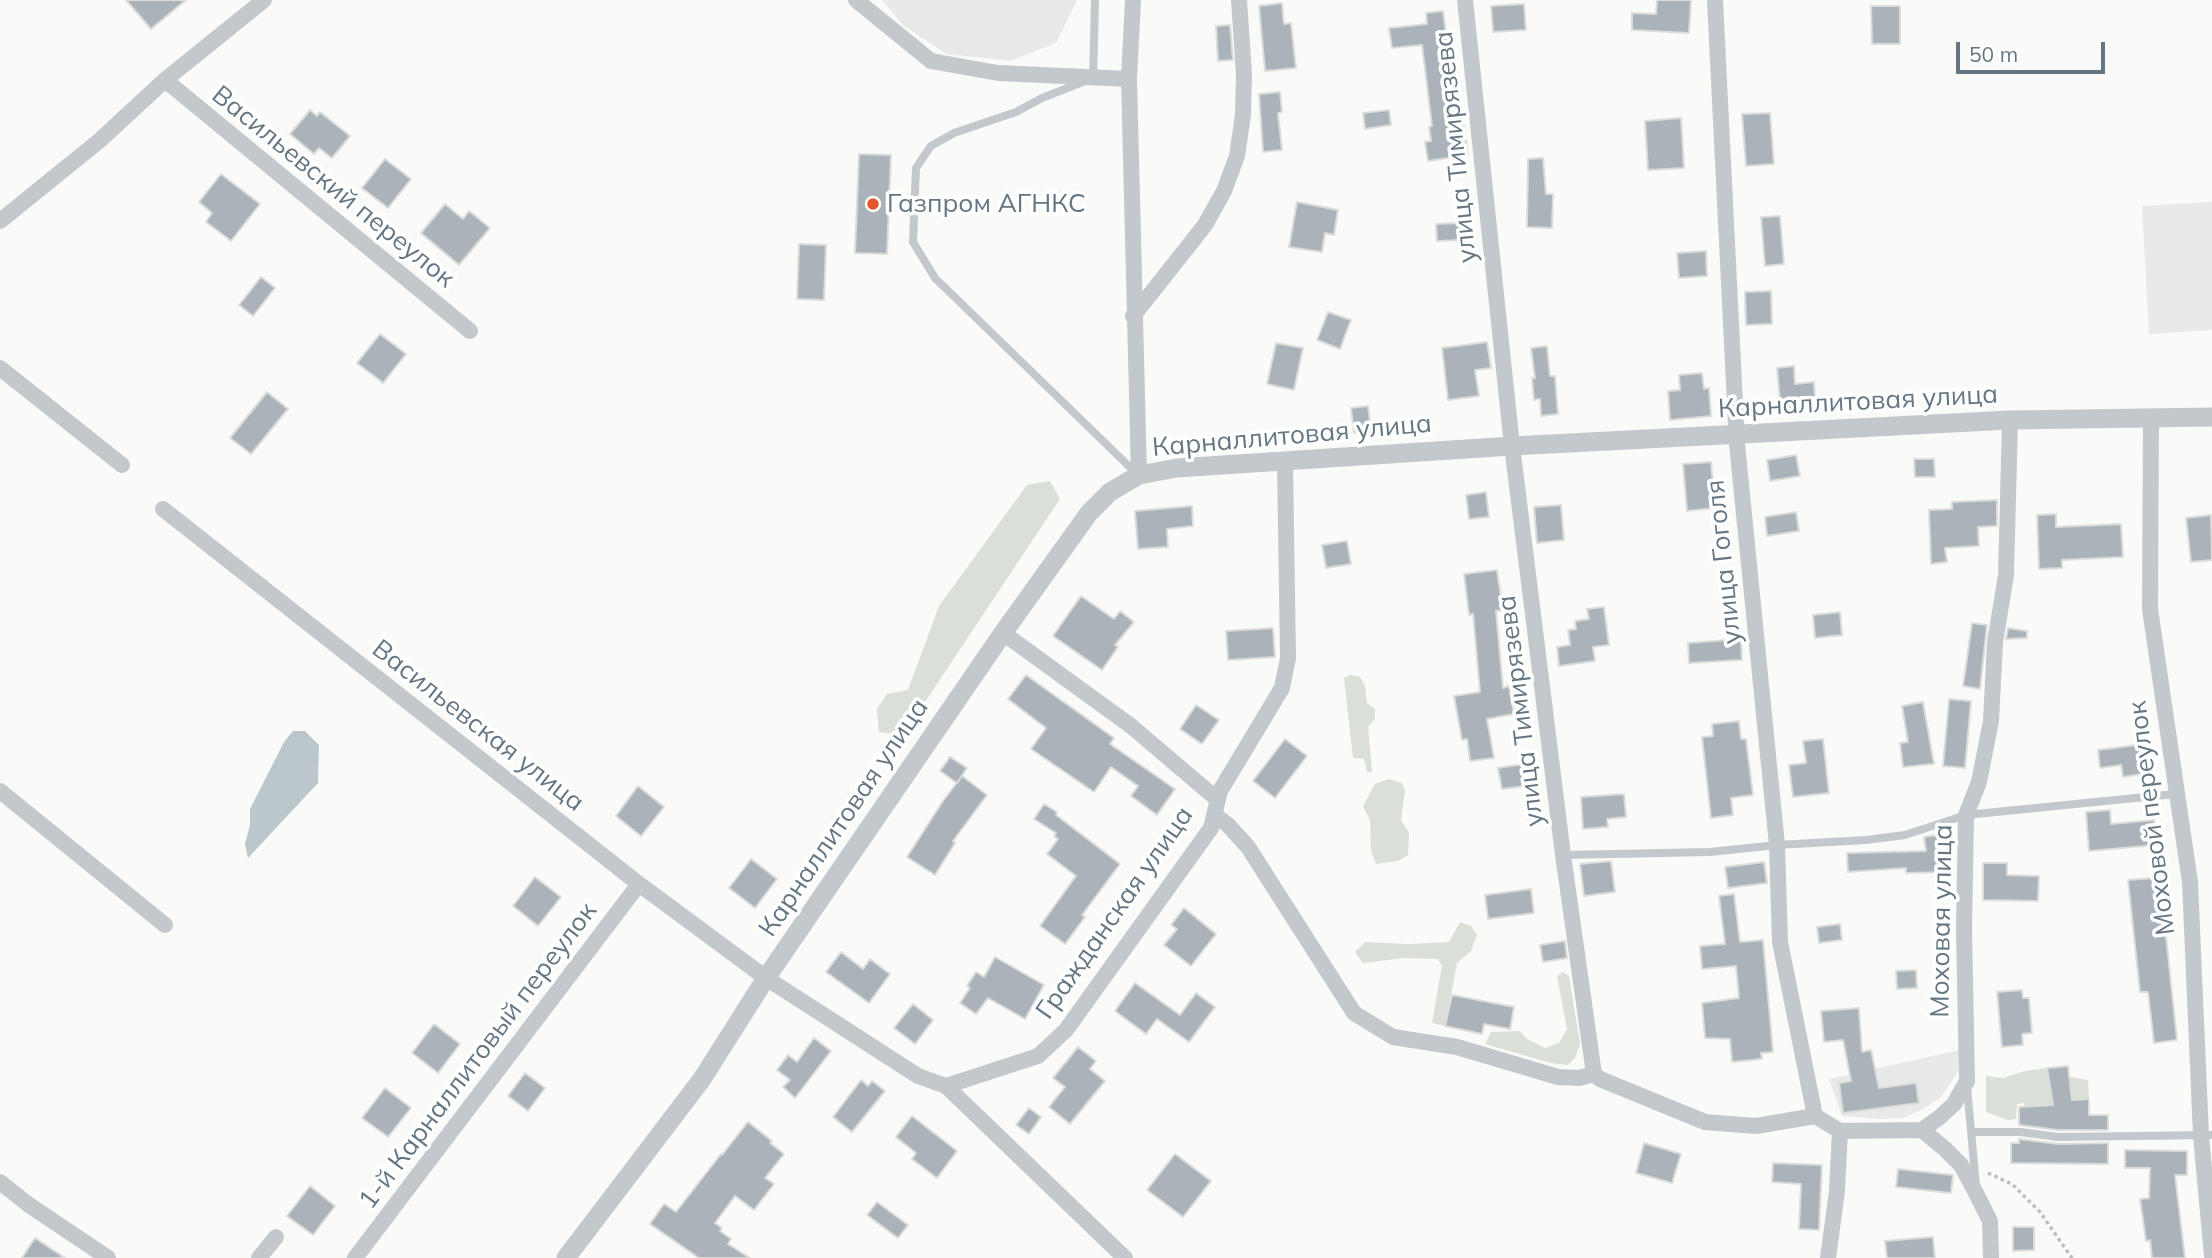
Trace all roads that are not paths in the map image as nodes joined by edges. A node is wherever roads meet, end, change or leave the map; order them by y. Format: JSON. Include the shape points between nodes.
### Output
{"nodes":[{"id":1,"x":264,"y":0,"type":"edge"},
{"id":2,"x":1095,"y":0,"type":"edge"},
{"id":3,"x":1132,"y":0,"type":"edge"},
{"id":4,"x":1238,"y":0,"type":"edge"},
{"id":5,"x":1465,"y":0,"type":"edge"},
{"id":6,"x":1716,"y":0,"type":"edge"},
{"id":7,"x":863,"y":2,"type":"edge"},
{"id":8,"x":1093,"y":78,"type":"junction"},
{"id":9,"x":1129,"y":79,"type":"junction"},
{"id":10,"x":165,"y":80,"type":"junction"},
{"id":11,"x":0,"y":222,"type":"edge"},
{"id":12,"x":1133,"y":316,"type":"junction"},
{"id":13,"x":470,"y":331,"type":"dead end"},
{"id":14,"x":0,"y":368,"type":"edge"},
{"id":15,"x":2151,"y":417,"type":"junction"},
{"id":16,"x":2212,"y":417,"type":"edge"},
{"id":17,"x":2010,"y":420,"type":"junction"},
{"id":18,"x":1737,"y":435,"type":"junction"},
{"id":19,"x":1512,"y":446,"type":"junction"},
{"id":20,"x":1285,"y":461,"type":"junction"},
{"id":21,"x":122,"y":465,"type":"dead end"},
{"id":22,"x":1139,"y":475,"type":"junction"},
{"id":23,"x":163,"y":509,"type":"dead end"},
{"id":24,"x":1003,"y":633,"type":"junction"},
{"id":25,"x":0,"y":791,"type":"edge"},
{"id":26,"x":2175,"y":794,"type":"junction"},
{"id":27,"x":1216,"y":808,"type":"junction"},
{"id":28,"x":1966,"y":816,"type":"junction"},
{"id":29,"x":1777,"y":845,"type":"junction"},
{"id":30,"x":1563,"y":855,"type":"junction"},
{"id":31,"x":639,"y":884,"type":"junction"},
{"id":32,"x":164,"y":925,"type":"dead end"},
{"id":33,"x":766,"y":978,"type":"junction"},
{"id":34,"x":1594,"y":1074,"type":"junction"},
{"id":35,"x":1966,"y":1081,"type":"junction"},
{"id":36,"x":946,"y":1086,"type":"junction"},
{"id":37,"x":1815,"y":1116,"type":"junction"},
{"id":38,"x":1922,"y":1130,"type":"junction"},
{"id":39,"x":1840,"y":1131,"type":"junction"},
{"id":40,"x":1973,"y":1132,"type":"junction"},
{"id":41,"x":2206,"y":1135,"type":"edge"},
{"id":42,"x":0,"y":1182,"type":"edge"},
{"id":43,"x":1976,"y":1193,"type":"junction"},
{"id":44,"x":276,"y":1237,"type":"dead end"},
{"id":45,"x":2212,"y":1256,"type":"edge"},
{"id":46,"x":108,"y":1258,"type":"edge"},
{"id":47,"x":259,"y":1258,"type":"edge"},
{"id":48,"x":355,"y":1258,"type":"edge"},
{"id":49,"x":566,"y":1258,"type":"edge"},
{"id":50,"x":1125,"y":1258,"type":"edge"},
{"id":51,"x":1828,"y":1258,"type":"edge"},
{"id":52,"x":1991,"y":1258,"type":"edge"}],
"edges":[{"from":1,"to":10,"type":"street"},
{"from":2,"to":8,"type":"lane"},
{"from":3,"to":9,"type":"street"},
{"from":4,"to":12,"type":"street","via":[[1244,74],[1237,156],[1205,225]]},
{"from":5,"to":19,"type":"street","name":"улица Тимирязева"},
{"from":6,"to":18,"type":"street","name":"улица Гоголя"},
{"from":7,"to":8,"type":"street","via":[[931,61],[998,73]]},
{"from":8,"to":9,"type":"street"},
{"from":8,"to":22,"type":"lane","via":[[931,146],[915,168],[914,242],[935,278]]},
{"from":9,"to":12,"type":"street"},
{"from":10,"to":11,"type":"street"},
{"from":10,"to":13,"type":"street","name":"Васильевский переулок"},
{"from":12,"to":22,"type":"street"},
{"from":14,"to":21,"type":"street"},
{"from":15,"to":16,"type":"street","name":"Карналлитовая улица"},
{"from":15,"to":17,"type":"street","name":"Карналлитовая улица"},
{"from":15,"to":26,"type":"street","name":"Моховой переулок","via":[[2150,609]]},
{"from":17,"to":18,"type":"street","name":"Карналлитовая улица"},
{"from":17,"to":28,"type":"street","name":"Моховая улица","via":[[2006,575],[1995,642],[1991,720],[1979,782]]},
{"from":18,"to":19,"type":"street","name":"Карналлитовая улица"},
{"from":18,"to":29,"type":"street","name":"улица Гоголя"},
{"from":19,"to":20,"type":"street","name":"Карналлитовая улица"},
{"from":19,"to":30,"type":"street","name":"улица Тимирязева"},
{"from":20,"to":22,"type":"street","name":"Карналлитовая улица"},
{"from":20,"to":27,"type":"street","name":"Гражданская улица","via":[[1289,658],[1282,688],[1220,791]]},
{"from":22,"to":24,"type":"street","name":"Карналлитовая улица","via":[[1110,492],[1089,513]]},
{"from":23,"to":31,"type":"street","name":"Васильевская улица"},
{"from":24,"to":27,"type":"street","via":[[1132,726]]},
{"from":24,"to":33,"type":"street","name":"Карналлитовая улица"},
{"from":25,"to":32,"type":"street"},
{"from":26,"to":28,"type":"lane"},
{"from":26,"to":41,"type":"street","name":"Моховой переулок","via":[[2190,882]]},
{"from":27,"to":34,"type":"street","via":[[1248,847],[1354,1013],[1393,1037],[1457,1047],[1558,1077]]},
{"from":27,"to":36,"type":"street","name":"Гражданская улица","via":[[1212,828],[1066,1030],[1038,1056]]},
{"from":28,"to":29,"type":"lane","via":[[1905,835]]},
{"from":28,"to":35,"type":"street","name":"Моховая улица"},
{"from":29,"to":30,"type":"lane","via":[[1710,852]]},
{"from":29,"to":37,"type":"street","name":"улица Гоголя","via":[[1780,943]]},
{"from":30,"to":34,"type":"street","name":"улица Тимирязева"},
{"from":31,"to":33,"type":"street","name":"Васильевская улица"},
{"from":31,"to":48,"type":"street","name":"1-й Карналлитовый переулок"},
{"from":33,"to":36,"type":"street","via":[[918,1076]]},
{"from":33,"to":49,"type":"street","name":"Карналлитовая улица","via":[[702,1079]]},
{"from":34,"to":37,"type":"street","via":[[1705,1122],[1756,1126]]},
{"from":35,"to":38,"type":"street","via":[[1954,1104]]},
{"from":35,"to":40,"type":"lane"},
{"from":36,"to":50,"type":"street"},
{"from":37,"to":39,"type":"street"},
{"from":38,"to":39,"type":"street"},
{"from":38,"to":43,"type":"street","via":[[1961,1165]]},
{"from":39,"to":51,"type":"street"},
{"from":40,"to":41,"type":"lane","via":[[2058,1138]]},
{"from":40,"to":43,"type":"lane"},
{"from":41,"to":45,"type":"street","name":"Моховой переулок"},
{"from":42,"to":46,"type":"street"},
{"from":43,"to":52,"type":"street","via":[[1990,1221]]},
{"from":44,"to":47,"type":"street"}]}
